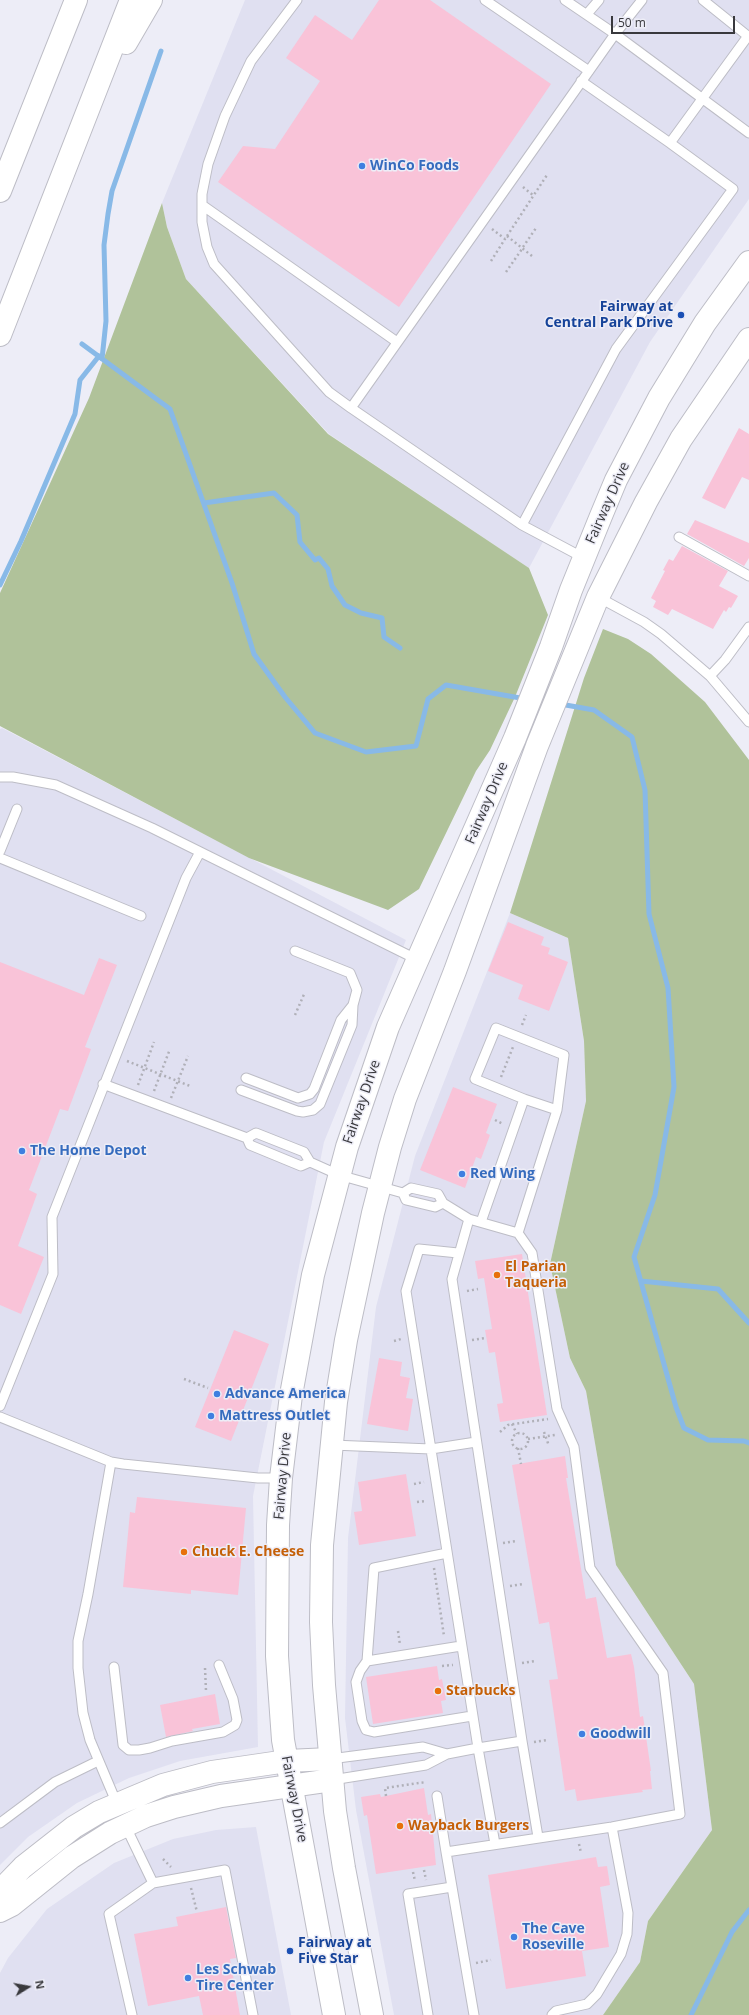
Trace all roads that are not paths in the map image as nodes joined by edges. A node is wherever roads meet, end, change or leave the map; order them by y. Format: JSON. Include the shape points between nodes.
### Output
{"nodes":[{"id":1,"x":68,"y":0,"type":"edge"},
{"id":2,"x":76,"y":0,"type":"edge"},
{"id":3,"x":131,"y":0,"type":"edge"},
{"id":4,"x":151,"y":0,"type":"edge"},
{"id":5,"x":297,"y":0,"type":"edge"},
{"id":6,"x":485,"y":0,"type":"edge"},
{"id":7,"x":565,"y":0,"type":"edge"},
{"id":8,"x":599,"y":0,"type":"edge"},
{"id":9,"x":642,"y":0,"type":"edge"},
{"id":10,"x":703,"y":0,"type":"edge"},
{"id":11,"x":587,"y":14,"type":"junction"},
{"id":12,"x":615,"y":34,"type":"junction"},
{"id":13,"x":748,"y":36,"type":"edge"},
{"id":14,"x":589,"y":71,"type":"junction"},
{"id":15,"x":581,"y":81,"type":"junction"},
{"id":16,"x":44,"y":82,"type":"junction"},
{"id":17,"x":702,"y":98,"type":"junction"},
{"id":18,"x":91,"y":104,"type":"junction"},
{"id":19,"x":749,"y":133,"type":"edge"},
{"id":20,"x":670,"y":143,"type":"junction"},
{"id":21,"x":0,"y":191,"type":"edge"},
{"id":22,"x":202,"y":205,"type":"junction"},
{"id":23,"x":749,"y":262,"type":"edge"},
{"id":24,"x":0,"y":335,"type":"edge"},
{"id":25,"x":749,"y":339,"type":"edge"},
{"id":26,"x":397,"y":342,"type":"junction"},
{"id":27,"x":351,"y":408,"type":"junction"},
{"id":28,"x":522,"y":525,"type":"junction"},
{"id":29,"x":679,"y":538,"type":"dead end"},
{"id":30,"x":584,"y":558,"type":"junction"},
{"id":31,"x":749,"y":576,"type":"edge"},
{"id":32,"x":598,"y":597,"type":"junction"},
{"id":33,"x":749,"y":627,"type":"edge"},
{"id":34,"x":710,"y":676,"type":"junction"},
{"id":35,"x":749,"y":722,"type":"edge"},
{"id":36,"x":0,"y":777,"type":"edge"},
{"id":37,"x":17,"y":809,"type":"dead end"},
{"id":38,"x":0,"y":851,"type":"edge"},
{"id":39,"x":200,"y":852,"type":"junction"},
{"id":40,"x":0,"y":858,"type":"edge"},
{"id":41,"x":141,"y":916,"type":"dead end"},
{"id":42,"x":296,"y":950,"type":"dead end"},
{"id":43,"x":418,"y":960,"type":"junction"},
{"id":44,"x":353,"y":1004,"type":"junction"},
{"id":45,"x":246,"y":1078,"type":"dead end"},
{"id":46,"x":103,"y":1084,"type":"junction"},
{"id":47,"x":241,"y":1090,"type":"dead end"},
{"id":48,"x":524,"y":1099,"type":"junction"},
{"id":49,"x":557,"y":1110,"type":"junction"},
{"id":50,"x":247,"y":1138,"type":"junction"},
{"id":51,"x":310,"y":1162,"type":"junction"},
{"id":52,"x":339,"y":1175,"type":"junction"},
{"id":53,"x":380,"y":1187,"type":"junction"},
{"id":54,"x":403,"y":1193,"type":"junction"},
{"id":55,"x":443,"y":1203,"type":"junction"},
{"id":56,"x":469,"y":1219,"type":"junction"},
{"id":57,"x":481,"y":1222,"type":"junction"},
{"id":58,"x":518,"y":1233,"type":"junction"},
{"id":59,"x":458,"y":1252,"type":"junction"},
{"id":60,"x":0,"y":1406,"type":"edge"},
{"id":61,"x":0,"y":1417,"type":"edge"},
{"id":62,"x":476,"y":1442,"type":"junction"},
{"id":63,"x":330,"y":1445,"type":"junction"},
{"id":64,"x":431,"y":1449,"type":"junction"},
{"id":65,"x":111,"y":1462,"type":"junction"},
{"id":66,"x":281,"y":1478,"type":"junction"},
{"id":67,"x":447,"y":1553,"type":"junction"},
{"id":68,"x":461,"y":1646,"type":"junction"},
{"id":69,"x":367,"y":1661,"type":"junction"},
{"id":70,"x":219,"y":1665,"type":"dead end"},
{"id":71,"x":114,"y":1667,"type":"dead end"},
{"id":72,"x":472,"y":1716,"type":"junction"},
{"id":73,"x":522,"y":1741,"type":"junction"},
{"id":74,"x":478,"y":1748,"type":"junction"},
{"id":75,"x":447,"y":1754,"type":"junction"},
{"id":76,"x":98,"y":1761,"type":"junction"},
{"id":77,"x":287,"y":1761,"type":"junction"},
{"id":78,"x":331,"y":1770,"type":"junction"},
{"id":79,"x":292,"y":1786,"type":"junction"},
{"id":80,"x":437,"y":1796,"type":"dead end"},
{"id":81,"x":117,"y":1804,"type":"junction"},
{"id":82,"x":0,"y":1823,"type":"edge"},
{"id":83,"x":125,"y":1825,"type":"junction"},
{"id":84,"x":612,"y":1827,"type":"junction"},
{"id":85,"x":538,"y":1837,"type":"junction"},
{"id":86,"x":495,"y":1844,"type":"junction"},
{"id":87,"x":446,"y":1852,"type":"junction"},
{"id":88,"x":153,"y":1884,"type":"junction"},
{"id":89,"x":452,"y":1887,"type":"junction"},
{"id":90,"x":0,"y":1891,"type":"edge"},
{"id":91,"x":0,"y":1911,"type":"edge"},
{"id":92,"x":132,"y":2015,"type":"edge"},
{"id":93,"x":253,"y":2015,"type":"edge"},
{"id":94,"x":334,"y":2015,"type":"edge"},
{"id":95,"x":372,"y":2015,"type":"edge"},
{"id":96,"x":428,"y":2015,"type":"edge"},
{"id":97,"x":474,"y":2015,"type":"edge"},
{"id":98,"x":552,"y":2015,"type":"edge"}],
"edges":[{"from":1,"to":16,"type":"main road"},
{"from":2,"to":16,"type":"main road"},
{"from":3,"to":18,"type":"main road"},
{"from":4,"to":18,"type":"main road"},
{"from":5,"to":22,"type":"lane","via":[[251,61],[225,116],[208,164]]},
{"from":6,"to":14,"type":"lane"},
{"from":7,"to":11,"type":"lane"},
{"from":8,"to":11,"type":"lane"},
{"from":9,"to":12,"type":"lane"},
{"from":10,"to":13,"type":"lane"},
{"from":11,"to":12,"type":"lane"},
{"from":12,"to":14,"type":"lane"},
{"from":12,"to":17,"type":"lane"},
{"from":13,"to":17,"type":"lane"},
{"from":14,"to":15,"type":"lane"},
{"from":15,"to":20,"type":"lane"},
{"from":15,"to":26,"type":"lane"},
{"from":16,"to":21,"type":"main road"},
{"from":17,"to":19,"type":"lane"},
{"from":17,"to":20,"type":"lane"},
{"from":18,"to":24,"type":"main road"},
{"from":20,"to":28,"type":"lane","via":[[733,190],[616,349]]},
{"from":22,"to":26,"type":"lane"},
{"from":22,"to":27,"type":"lane","via":[[202,222],[207,247],[214,264],[329,392]]},
{"from":23,"to":30,"type":"main road","name":"Fairway Drive","via":[[705,323],[646,422],[616,480]]},
{"from":25,"to":32,"type":"main road","name":"Fairway Drive","via":[[681,439]]},
{"from":26,"to":27,"type":"lane"},
{"from":27,"to":28,"type":"lane"},
{"from":28,"to":30,"type":"lane"},
{"from":29,"to":31,"type":"lane"},
{"from":30,"to":43,"type":"main road","name":"Fairway Drive","via":[[515,738]]},
{"from":32,"to":34,"type":"lane","via":[[644,622]]},
{"from":32,"to":53,"type":"main road","name":"Fairway Drive","via":[[537,746],[455,971],[405,1099]]},
{"from":33,"to":34,"type":"lane"},
{"from":34,"to":35,"type":"lane"},
{"from":36,"to":39,"type":"lane","via":[[56,785]]},
{"from":37,"to":38,"type":"lane"},
{"from":39,"to":43,"type":"lane"},
{"from":39,"to":46,"type":"lane","via":[[186,878]]},
{"from":40,"to":41,"type":"lane"},
{"from":42,"to":44,"type":"lane","via":[[350,973],[357,985]]},
{"from":43,"to":52,"type":"main road","name":"Fairway Drive","via":[[388,1027]]},
{"from":44,"to":45,"type":"lane","via":[[341,1020],[310,1094],[298,1098]]},
{"from":44,"to":47,"type":"lane","via":[[352,1025],[317,1107],[308,1112],[297,1111]]},
{"from":46,"to":50,"type":"lane"},
{"from":46,"to":60,"type":"lane","via":[[52,1217],[53,1274]]},
{"from":48,"to":49,"type":"lane"},
{"from":48,"to":49,"type":"lane","via":[[475,1079],[496,1028],[564,1055]]},
{"from":48,"to":57,"type":"lane"},
{"from":49,"to":58,"type":"lane"},
{"from":50,"to":51,"type":"lane","via":[[250,1146],[301,1166]]},
{"from":50,"to":51,"type":"lane","via":[[256,1133],[304,1152]]},
{"from":51,"to":52,"type":"lane"},
{"from":52,"to":53,"type":"lane"},
{"from":52,"to":66,"type":"main road","name":"Fairway Drive","via":[[305,1316],[291,1395]]},
{"from":53,"to":54,"type":"lane"},
{"from":53,"to":63,"type":"main road","name":"Fairway Drive","via":[[346,1340]]},
{"from":54,"to":55,"type":"lane","via":[[406,1200],[421,1204],[435,1207]]},
{"from":54,"to":55,"type":"lane","via":[[411,1188],[438,1194]]},
{"from":55,"to":56,"type":"lane"},
{"from":56,"to":57,"type":"lane"},
{"from":56,"to":59,"type":"lane"},
{"from":57,"to":58,"type":"lane"},
{"from":58,"to":84,"type":"lane","via":[[532,1253],[557,1410],[574,1447],[590,1568],[663,1673],[680,1814]]},
{"from":59,"to":62,"type":"lane","via":[[452,1279]]},
{"from":59,"to":64,"type":"lane","via":[[419,1250],[406,1291]]},
{"from":61,"to":65,"type":"lane"},
{"from":62,"to":64,"type":"lane"},
{"from":62,"to":73,"type":"lane"},
{"from":63,"to":64,"type":"lane"},
{"from":63,"to":78,"type":"main road","name":"Fairway Drive","via":[[322,1545],[321,1615]]},
{"from":64,"to":67,"type":"lane"},
{"from":65,"to":66,"type":"lane","via":[[258,1478]]},
{"from":65,"to":76,"type":"lane","via":[[78,1641],[82,1713]]},
{"from":66,"to":77,"type":"main road","name":"Fairway Drive","via":[[277,1656]]},
{"from":67,"to":68,"type":"lane"},
{"from":67,"to":69,"type":"lane","via":[[374,1568]]},
{"from":68,"to":69,"type":"lane"},
{"from":68,"to":72,"type":"lane"},
{"from":69,"to":72,"type":"lane","via":[[356,1682],[362,1721],[366,1730],[374,1732]]},
{"from":70,"to":71,"type":"lane","via":[[233,1700],[237,1720],[235,1725],[223,1732],[139,1750],[129,1750],[123,1745]]},
{"from":72,"to":74,"type":"lane"},
{"from":73,"to":74,"type":"lane"},
{"from":73,"to":85,"type":"lane"},
{"from":74,"to":75,"type":"lane"},
{"from":74,"to":86,"type":"lane"},
{"from":75,"to":78,"type":"lane","via":[[426,1765]]},
{"from":75,"to":78,"type":"lane","via":[[423,1747]]},
{"from":76,"to":81,"type":"lane"},
{"from":76,"to":82,"type":"lane","via":[[55,1782]]},
{"from":77,"to":78,"type":"main road"},
{"from":77,"to":79,"type":"main road","name":"Fairway Drive"},
{"from":77,"to":81,"type":"main road","via":[[190,1777]]},
{"from":78,"to":79,"type":"main road"},
{"from":78,"to":95,"type":"main road","name":"Fairway Drive","via":[[344,1868]]},
{"from":79,"to":83,"type":"main road","via":[[199,1800]]},
{"from":79,"to":94,"type":"main road","name":"Fairway Drive"},
{"from":80,"to":87,"type":"lane"},
{"from":81,"to":90,"type":"main road","via":[[74,1827],[55,1841],[22,1867]]},
{"from":83,"to":88,"type":"lane"},
{"from":83,"to":91,"type":"main road","via":[[72,1857],[12,1905]]},
{"from":84,"to":85,"type":"lane"},
{"from":84,"to":98,"type":"lane","via":[[628,1913],[627,1934],[621,1954],[597,1994],[588,2004],[556,2011]]},
{"from":85,"to":86,"type":"lane"},
{"from":86,"to":87,"type":"lane"},
{"from":87,"to":89,"type":"lane"},
{"from":88,"to":92,"type":"lane","via":[[109,1914]]},
{"from":88,"to":93,"type":"lane","via":[[226,1870]]},
{"from":89,"to":96,"type":"lane","via":[[408,1894]]},
{"from":89,"to":97,"type":"lane"}]}
